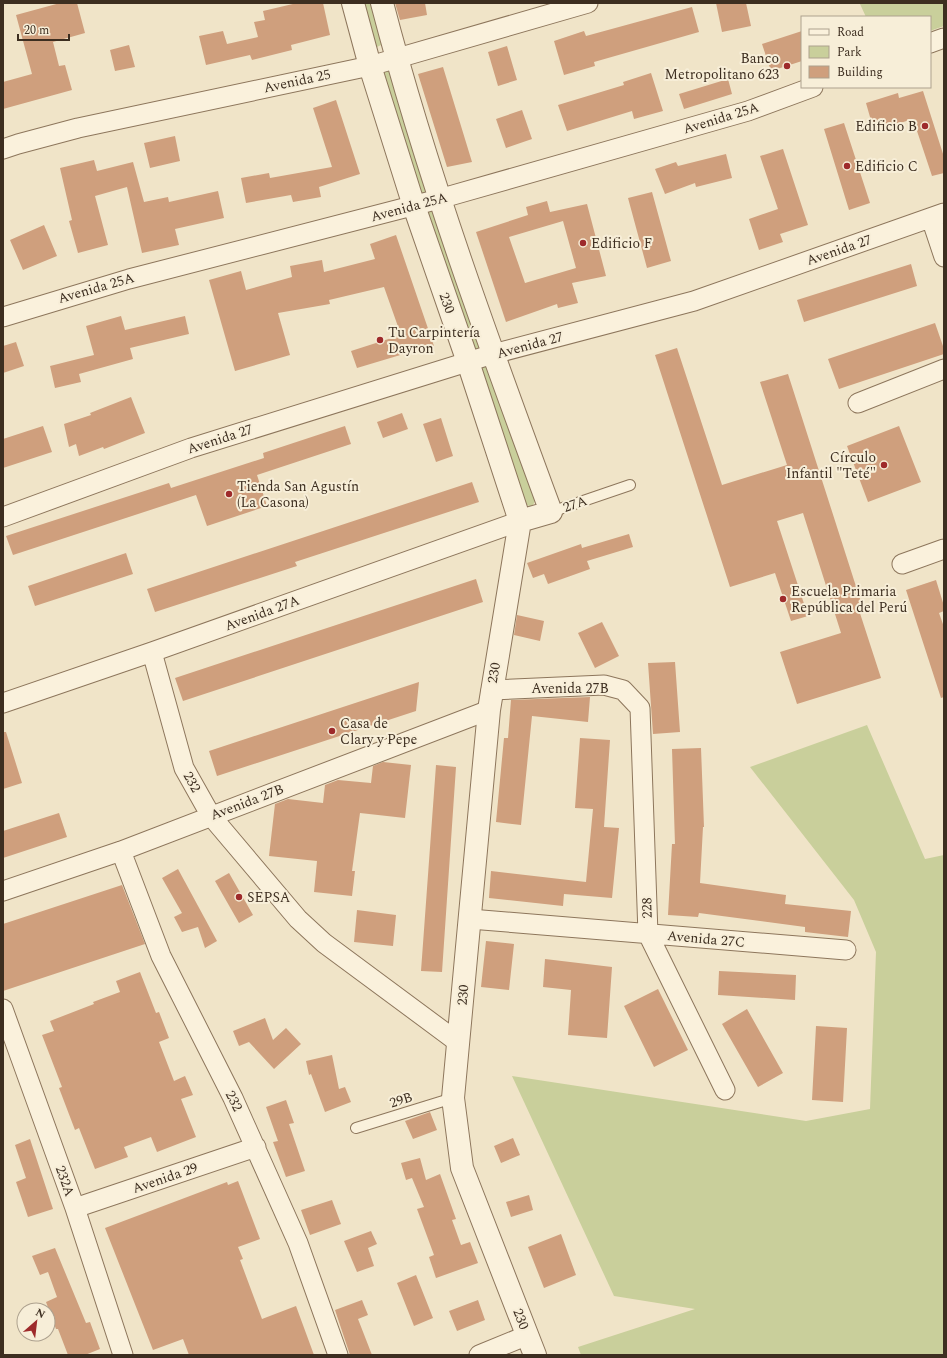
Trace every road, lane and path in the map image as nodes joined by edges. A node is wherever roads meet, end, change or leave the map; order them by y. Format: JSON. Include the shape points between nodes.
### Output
{"nodes":[{"id":1,"x":353,"y":3,"type":"edge"},
{"id":2,"x":382,"y":3,"type":"edge"},
{"id":3,"x":588,"y":3,"type":"edge"},
{"id":4,"x":944,"y":38,"type":"edge"},
{"id":5,"x":931,"y":44,"type":"edge"},
{"id":6,"x":396,"y":58,"type":"junction"},
{"id":7,"x":370,"y":66,"type":"junction"},
{"id":8,"x":810,"y":88,"type":"edge"},
{"id":9,"x":3,"y":149,"type":"edge"},
{"id":10,"x":439,"y":199,"type":"junction"},
{"id":11,"x":414,"y":206,"type":"junction"},
{"id":12,"x":938,"y":215,"type":"edge"},
{"id":13,"x":944,"y":257,"type":"edge"},
{"id":14,"x":3,"y":317,"type":"edge"},
{"id":15,"x":493,"y":354,"type":"junction"},
{"id":16,"x":468,"y":362,"type":"junction"},
{"id":17,"x":944,"y":369,"type":"edge"},
{"id":18,"x":858,"y":403,"type":"dead end"},
{"id":19,"x":630,"y":485,"type":"dead end"},
{"id":20,"x":551,"y":512,"type":"junction"},
{"id":21,"x":3,"y":517,"type":"edge"},
{"id":22,"x":520,"y":521,"type":"junction"},
{"id":23,"x":944,"y":549,"type":"edge"},
{"id":24,"x":902,"y":564,"type":"dead end"},
{"id":25,"x":152,"y":652,"type":"junction"},
{"id":26,"x":490,"y":700,"type":"junction"},
{"id":27,"x":3,"y":703,"type":"edge"},
{"id":28,"x":640,"y":708,"type":"joint"},
{"id":29,"x":211,"y":816,"type":"junction"},
{"id":30,"x":121,"y":851,"type":"junction"},
{"id":31,"x":3,"y":891,"type":"edge"},
{"id":32,"x":470,"y":919,"type":"junction"},
{"id":33,"x":648,"y":934,"type":"junction"},
{"id":34,"x":846,"y":950,"type":"dead end"},
{"id":35,"x":3,"y":1009,"type":"edge"},
{"id":36,"x":459,"y":1043,"type":"junction"},
{"id":37,"x":725,"y":1090,"type":"dead end"},
{"id":38,"x":454,"y":1098,"type":"junction"},
{"id":39,"x":356,"y":1128,"type":"dead end"},
{"id":40,"x":256,"y":1147,"type":"junction"},
{"id":41,"x":75,"y":1208,"type":"junction"},
{"id":42,"x":528,"y":1335,"type":"junction"},
{"id":43,"x":123,"y":1355,"type":"edge"},
{"id":44,"x":338,"y":1355,"type":"edge"},
{"id":45,"x":479,"y":1355,"type":"edge"},
{"id":46,"x":535,"y":1355,"type":"edge"}],
"edges":[{"from":1,"to":7,"type":"street","name":"230"},
{"from":2,"to":6,"type":"street","name":"230"},
{"from":3,"to":6,"type":"street","name":"Avenida 25"},
{"from":4,"to":5,"type":"street"},
{"from":6,"to":7,"type":"street","name":"Avenida 25"},
{"from":6,"to":10,"type":"street","name":"230"},
{"from":7,"to":9,"type":"street","name":"Avenida 25","via":[[78,128]]},
{"from":7,"to":11,"type":"street","name":"230"},
{"from":8,"to":10,"type":"street","name":"Avenida 25A","via":[[748,111]]},
{"from":10,"to":11,"type":"street","name":"Avenida 25A"},
{"from":10,"to":15,"type":"street","name":"230"},
{"from":11,"to":14,"type":"street","name":"Avenida 25A","via":[[129,279]]},
{"from":11,"to":16,"type":"street","name":"230"},
{"from":12,"to":13,"type":"street"},
{"from":12,"to":15,"type":"street","name":"Avenida 27","via":[[694,301]]},
{"from":15,"to":16,"type":"street","name":"Avenida 27"},
{"from":15,"to":20,"type":"street","name":"230"},
{"from":16,"to":21,"type":"street","name":"Avenida 27","via":[[191,448]]},
{"from":16,"to":22,"type":"street","name":"230"},
{"from":17,"to":18,"type":"street"},
{"from":19,"to":20,"type":"lane","name":"27A"},
{"from":20,"to":22,"type":"street","name":"27A"},
{"from":22,"to":25,"type":"street","name":"Avenida 27A"},
{"from":22,"to":26,"type":"street","name":"230"},
{"from":23,"to":24,"type":"street"},
{"from":25,"to":27,"type":"street","name":"Avenida 27A"},
{"from":25,"to":29,"type":"street","name":"232","via":[[184,768]]},
{"from":26,"to":28,"type":"street","name":"Avenida 27B","via":[[604,685],[623,690]]},
{"from":26,"to":29,"type":"street","name":"Avenida 27B"},
{"from":26,"to":32,"type":"street","name":"230"},
{"from":28,"to":33,"type":"street","name":"228"},
{"from":29,"to":30,"type":"street","name":"Avenida 27B"},
{"from":29,"to":36,"type":"street","name":"232","via":[[298,919],[324,943]]},
{"from":30,"to":31,"type":"street","name":"Avenida 27B"},
{"from":30,"to":40,"type":"street","name":"232","via":[[161,956]]},
{"from":32,"to":33,"type":"street","name":"Avenida 27C"},
{"from":32,"to":36,"type":"street","name":"230"},
{"from":33,"to":34,"type":"street","name":"Avenida 27C"},
{"from":33,"to":37,"type":"street","name":"228"},
{"from":35,"to":41,"type":"street","name":"232A"},
{"from":36,"to":38,"type":"street","name":"230"},
{"from":38,"to":39,"type":"lane","name":"29B"},
{"from":38,"to":42,"type":"street","name":"230","via":[[462,1168]]},
{"from":40,"to":41,"type":"street","name":"Avenida 29"},
{"from":40,"to":44,"type":"street","name":"232","via":[[298,1243]]},
{"from":41,"to":43,"type":"street","name":"232A"},
{"from":42,"to":45,"type":"street"},
{"from":42,"to":46,"type":"street","name":"230"}]}
